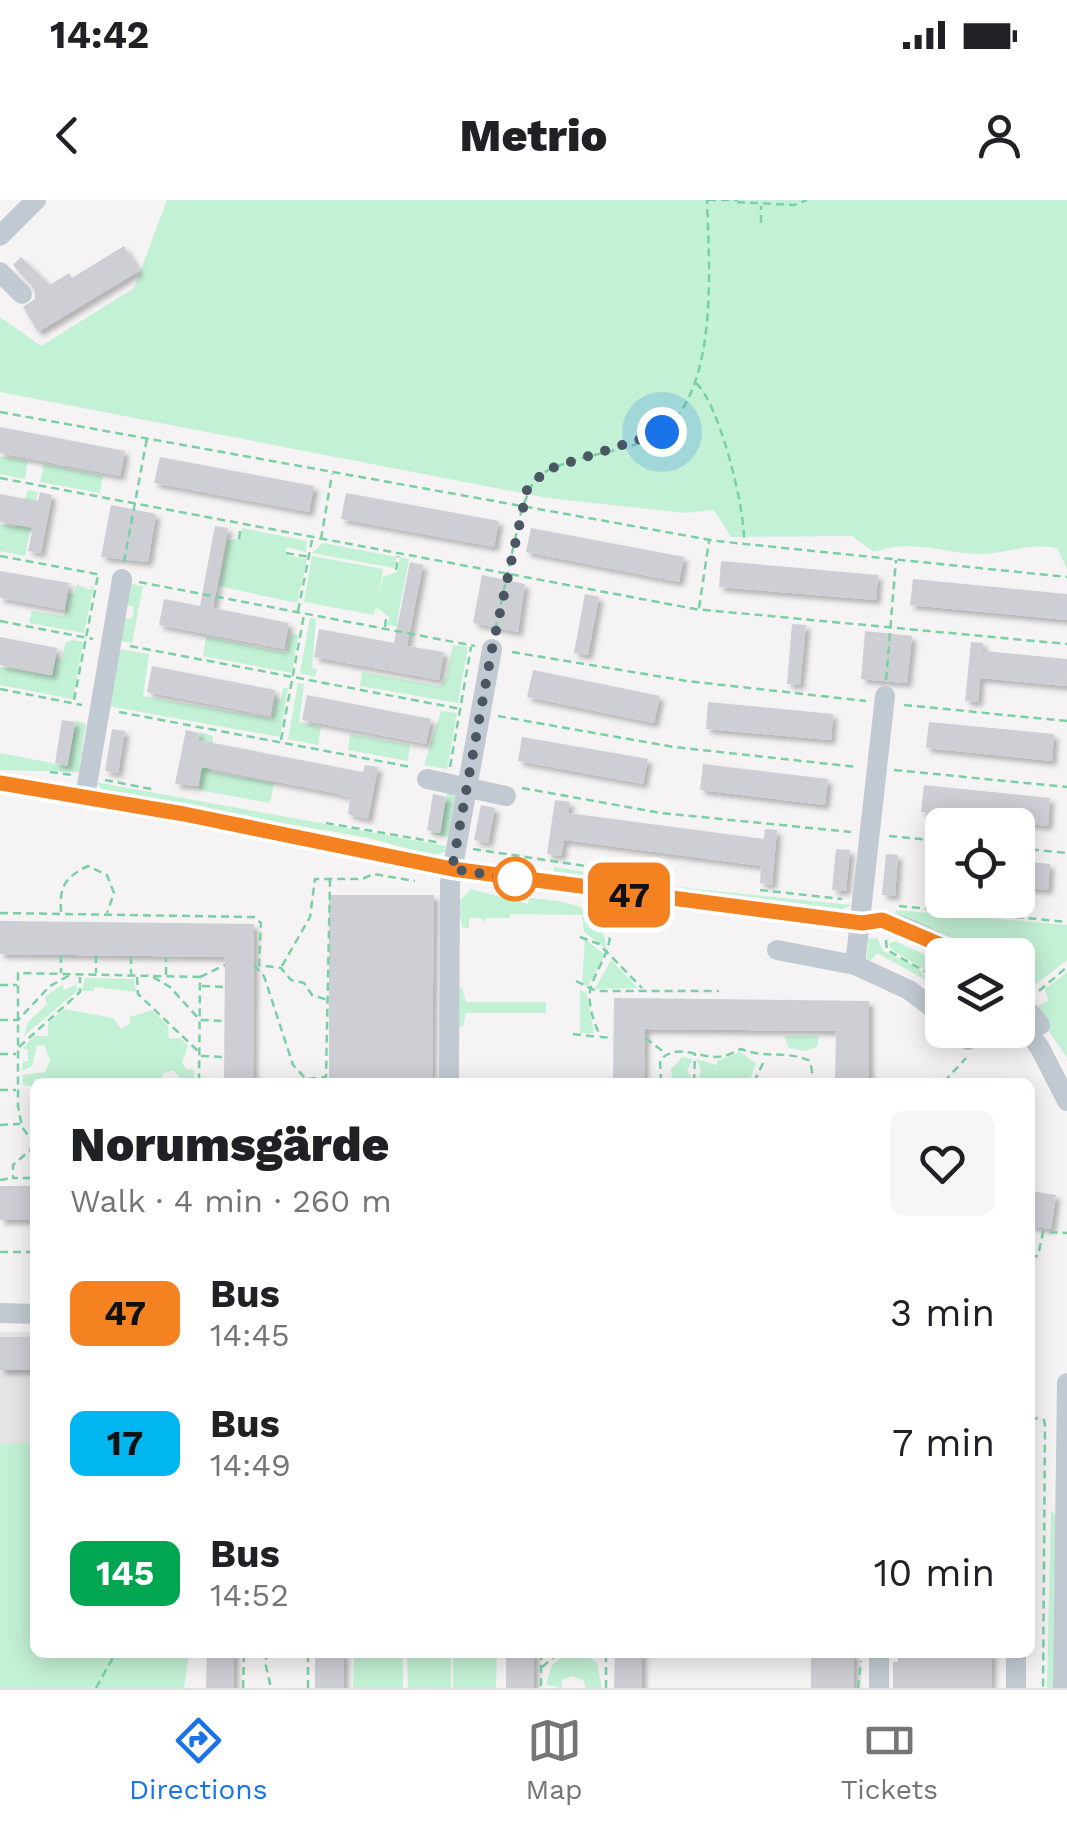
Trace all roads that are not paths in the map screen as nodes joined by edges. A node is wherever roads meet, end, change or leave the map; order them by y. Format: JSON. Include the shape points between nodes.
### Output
{"nodes":[{"id":1,"x":36,"y":200,"type":"edge"},
{"id":2,"x":0,"y":236,"type":"edge"},
{"id":3,"x":0,"y":272,"type":"edge"},
{"id":4,"x":22,"y":294,"type":"dead end"},
{"id":5,"x":122,"y":579,"type":"road end"},
{"id":6,"x":482,"y":647,"type":"road end"},
{"id":7,"x":885,"y":700,"type":"road end"},
{"id":8,"x":426,"y":778,"type":"dead end"},
{"id":9,"x":0,"y":783,"type":"edge"},
{"id":10,"x":468,"y":786,"type":"junction"},
{"id":11,"x":86,"y":787,"type":"junction"},
{"id":12,"x":506,"y":796,"type":"dead end"},
{"id":13,"x":452,"y":869,"type":"junction"},
{"id":14,"x":863,"y":912,"type":"junction"},
{"id":15,"x":888,"y":929,"type":"junction"},
{"id":16,"x":925,"y":942,"type":"edge"},
{"id":17,"x":925,"y":949,"type":"edge"},
{"id":18,"x":776,"y":950,"type":"dead end"},
{"id":19,"x":855,"y":965,"type":"junction"},
{"id":20,"x":925,"y":1002,"type":"edge"},
{"id":21,"x":1035,"y":1014,"type":"edge"},
{"id":22,"x":1035,"y":1041,"type":"edge"},
{"id":23,"x":1067,"y":1070,"type":"edge"},
{"id":24,"x":443,"y":1078,"type":"edge"},
{"id":25,"x":1067,"y":1101,"type":"edge"},
{"id":26,"x":0,"y":1313,"type":"edge"},
{"id":27,"x":30,"y":1314,"type":"edge"},
{"id":28,"x":1067,"y":1384,"type":"edge"},
{"id":29,"x":1065,"y":1600,"type":"edge"},
{"id":30,"x":879,"y":1658,"type":"edge"},
{"id":31,"x":1016,"y":1658,"type":"edge"},
{"id":32,"x":879,"y":1688,"type":"edge"},
{"id":33,"x":1016,"y":1688,"type":"edge"},
{"id":34,"x":1063,"y":1688,"type":"edge"}],
"edges":[{"from":1,"to":2,"type":"street"},
{"from":3,"to":4,"type":"street"},
{"from":5,"to":11,"type":"street"},
{"from":6,"to":10,"type":"street"},
{"from":7,"to":14,"type":"street"},
{"from":8,"to":10,"type":"street"},
{"from":9,"to":11,"type":"street"},
{"from":10,"to":12,"type":"street"},
{"from":10,"to":13,"type":"street"},
{"from":11,"to":13,"type":"street"},
{"from":13,"to":14,"type":"street"},
{"from":13,"to":24,"type":"street"},
{"from":14,"to":15,"type":"street"},
{"from":14,"to":19,"type":"street"},
{"from":15,"to":16,"type":"street"},
{"from":15,"to":17,"type":"street"},
{"from":18,"to":19,"type":"street"},
{"from":19,"to":20,"type":"street"},
{"from":21,"to":23,"type":"street"},
{"from":22,"to":25,"type":"street"},
{"from":26,"to":27,"type":"street"},
{"from":28,"to":29,"type":"street"},
{"from":29,"to":34,"type":"street"},
{"from":30,"to":32,"type":"street"},
{"from":31,"to":33,"type":"street"}]}
